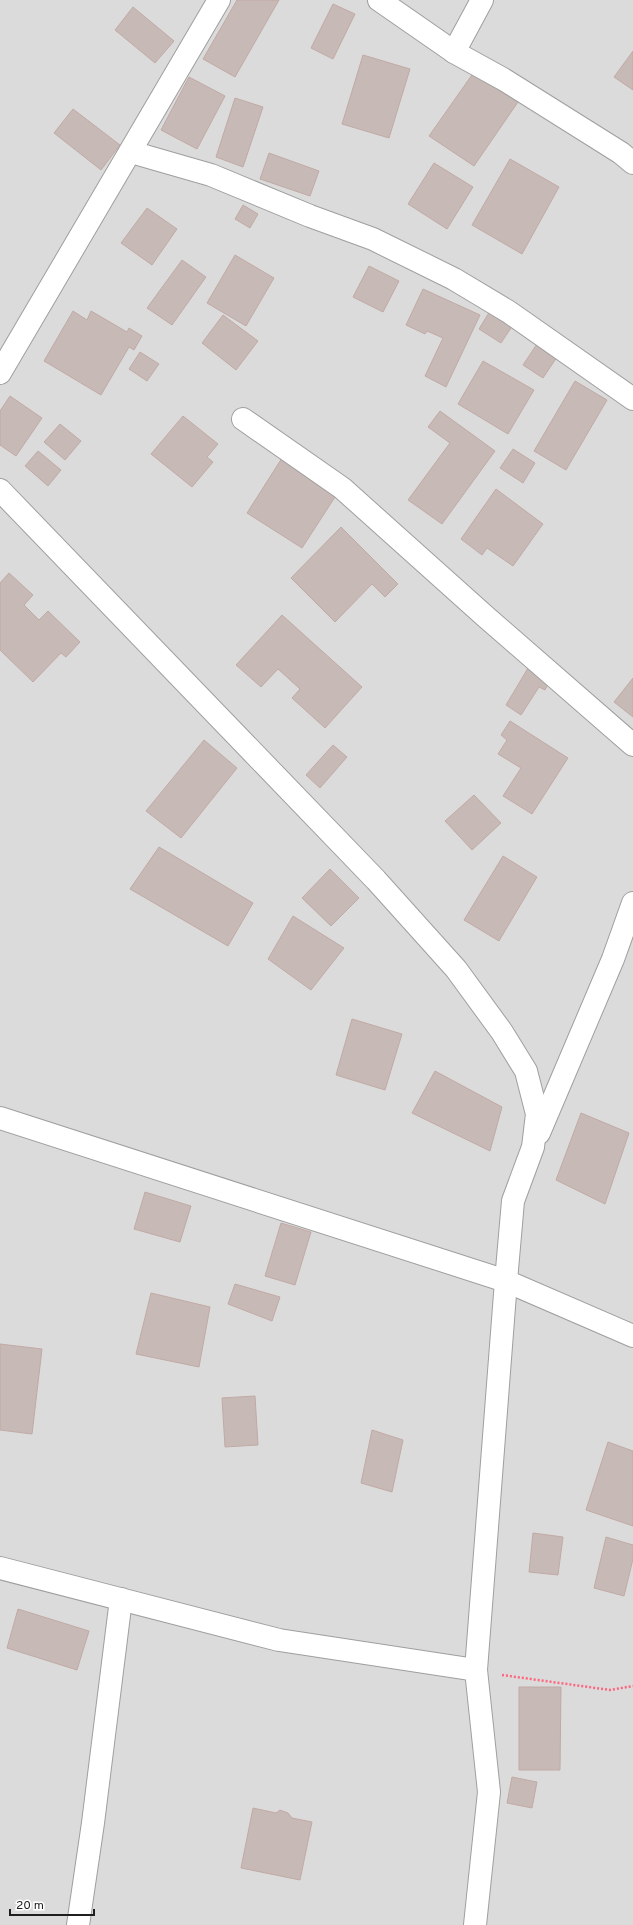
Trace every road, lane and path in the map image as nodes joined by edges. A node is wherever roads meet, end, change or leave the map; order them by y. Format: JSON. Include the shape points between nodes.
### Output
{"nodes":[{"id":1,"x":219,"y":0,"type":"edge"},
{"id":2,"x":379,"y":0,"type":"edge"},
{"id":3,"x":482,"y":0,"type":"edge"},
{"id":4,"x":454,"y":52,"type":"junction"},
{"id":5,"x":131,"y":152,"type":"junction"},
{"id":6,"x":633,"y":163,"type":"edge"},
{"id":7,"x":0,"y":373,"type":"edge"},
{"id":8,"x":633,"y":399,"type":"edge"},
{"id":9,"x":243,"y":419,"type":"dead end"},
{"id":10,"x":0,"y":490,"type":"edge"},
{"id":11,"x":633,"y":745,"type":"edge"},
{"id":12,"x":633,"y":903,"type":"edge"},
{"id":13,"x":0,"y":1118,"type":"edge"},
{"id":14,"x":533,"y":1147,"type":"junction"},
{"id":15,"x":506,"y":1281,"type":"junction"},
{"id":16,"x":633,"y":1336,"type":"edge"},
{"id":17,"x":0,"y":1568,"type":"edge"},
{"id":18,"x":121,"y":1599,"type":"junction"},
{"id":19,"x":476,"y":1670,"type":"junction"},
{"id":20,"x":633,"y":1686,"type":"edge"},
{"id":21,"x":78,"y":1925,"type":"edge"},
{"id":22,"x":475,"y":1925,"type":"edge"}],
"edges":[{"from":1,"to":5,"type":"street"},
{"from":2,"to":4,"type":"street"},
{"from":3,"to":4,"type":"street"},
{"from":4,"to":6,"type":"street","via":[[503,79],[621,152]]},
{"from":5,"to":7,"type":"street"},
{"from":5,"to":8,"type":"street","via":[[211,175],[373,239],[454,279],[510,312]]},
{"from":9,"to":11,"type":"street","via":[[342,488]]},
{"from":10,"to":14,"type":"street","via":[[376,880],[456,969],[502,1032],[526,1071],[537,1114]]},
{"from":12,"to":14,"type":"street","via":[[613,959]]},
{"from":13,"to":15,"type":"street"},
{"from":14,"to":15,"type":"street","via":[[513,1201]]},
{"from":15,"to":16,"type":"street"},
{"from":15,"to":19,"type":"street"},
{"from":17,"to":18,"type":"street"},
{"from":18,"to":19,"type":"street","via":[[279,1640]]},
{"from":18,"to":21,"type":"street"},
{"from":19,"to":20,"type":"path","via":[[536,1681],[610,1690]]},
{"from":19,"to":22,"type":"street","via":[[489,1792]]}]}
